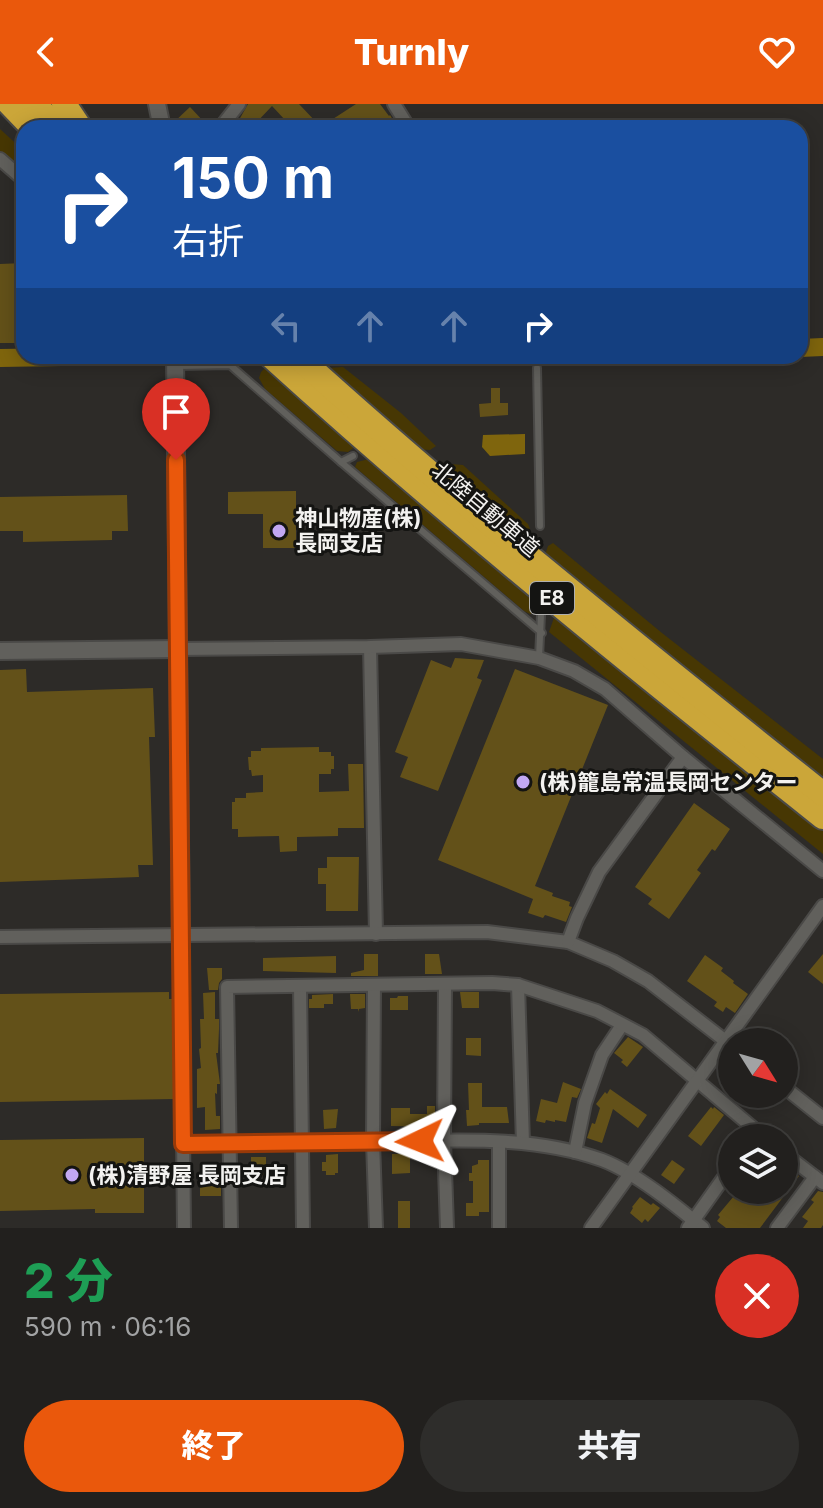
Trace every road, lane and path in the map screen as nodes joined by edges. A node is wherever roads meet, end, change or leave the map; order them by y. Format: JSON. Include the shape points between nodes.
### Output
{"nodes":[{"id":1,"x":10,"y":104,"type":"edge"},
{"id":2,"x":34,"y":104,"type":"edge"},
{"id":3,"x":239,"y":104,"type":"edge"},
{"id":4,"x":0,"y":113,"type":"edge"},
{"id":5,"x":25,"y":120,"type":"edge"},
{"id":6,"x":50,"y":120,"type":"edge"},
{"id":7,"x":226,"y":120,"type":"edge"},
{"id":8,"x":16,"y":127,"type":"edge"},
{"id":9,"x":0,"y":159,"type":"edge"},
{"id":10,"x":16,"y":173,"type":"edge"},
{"id":11,"x":175,"y":364,"type":"edge"},
{"id":12,"x":216,"y":364,"type":"edge"},
{"id":13,"x":293,"y":364,"type":"edge"},
{"id":14,"x":293,"y":364,"type":"edge"},
{"id":15,"x":537,"y":368,"type":"dead end"},
{"id":16,"x":353,"y":456,"type":"dead end"},
{"id":17,"x":341,"y":462,"type":"junction"},
{"id":18,"x":540,"y":526,"type":"dead end"},
{"id":19,"x":541,"y":614,"type":"dead end"},
{"id":20,"x":542,"y":633,"type":"junction"},
{"id":21,"x":370,"y":647,"type":"junction"},
{"id":22,"x":177,"y":649,"type":"junction"},
{"id":23,"x":0,"y":651,"type":"edge"},
{"id":24,"x":539,"y":658,"type":"junction"},
{"id":25,"x":683,"y":757,"type":"junction"},
{"id":26,"x":823,"y":794,"type":"edge"},
{"id":27,"x":823,"y":817,"type":"edge"},
{"id":28,"x":823,"y":871,"type":"edge"},
{"id":29,"x":823,"y":906,"type":"edge"},
{"id":30,"x":376,"y":934,"type":"junction"},
{"id":31,"x":181,"y":936,"type":"junction"},
{"id":32,"x":0,"y":937,"type":"edge"},
{"id":33,"x":568,"y":942,"type":"junction"},
{"id":34,"x":374,"y":985,"type":"junction"},
{"id":35,"x":445,"y":985,"type":"junction"},
{"id":36,"x":518,"y":985,"type":"junction"},
{"id":37,"x":300,"y":986,"type":"junction"},
{"id":38,"x":622,"y":1025,"type":"junction"},
{"id":39,"x":739,"y":1028,"type":"edge"},
{"id":40,"x":718,"y":1036,"type":"edge"},
{"id":41,"x":718,"y":1056,"type":"edge"},
{"id":42,"x":696,"y":1081,"type":"junction"},
{"id":43,"x":798,"y":1098,"type":"edge"},
{"id":44,"x":823,"y":1118,"type":"edge"},
{"id":45,"x":744,"y":1124,"type":"edge"},
{"id":46,"x":444,"y":1140,"type":"junction"},
{"id":47,"x":302,"y":1142,"type":"junction"},
{"id":48,"x":373,"y":1142,"type":"junction"},
{"id":49,"x":499,"y":1143,"type":"junction"},
{"id":50,"x":523,"y":1143,"type":"junction"},
{"id":51,"x":183,"y":1144,"type":"junction"},
{"id":52,"x":229,"y":1144,"type":"junction"},
{"id":53,"x":575,"y":1152,"type":"junction"},
{"id":54,"x":798,"y":1164,"type":"edge"},
{"id":55,"x":629,"y":1173,"type":"junction"},
{"id":56,"x":819,"y":1180,"type":"edge"},
{"id":57,"x":718,"y":1188,"type":"edge"},
{"id":58,"x":695,"y":1225,"type":"edge"},
{"id":59,"x":184,"y":1228,"type":"edge"},
{"id":60,"x":231,"y":1228,"type":"edge"},
{"id":61,"x":303,"y":1228,"type":"edge"},
{"id":62,"x":376,"y":1228,"type":"edge"},
{"id":63,"x":447,"y":1228,"type":"edge"},
{"id":64,"x":499,"y":1228,"type":"edge"},
{"id":65,"x":591,"y":1228,"type":"edge"},
{"id":66,"x":777,"y":1228,"type":"edge"}],
"edges":[{"from":1,"to":5,"type":"highway"},
{"from":2,"to":6,"type":"highway"},
{"from":3,"to":7,"type":"street"},
{"from":4,"to":8,"type":"highway"},
{"from":9,"to":10,"type":"street"},
{"from":11,"to":22,"type":"street"},
{"from":12,"to":17,"type":"lane","via":[[230,365]]},
{"from":13,"to":26,"type":"highway","name":"北陸自動車道","number":"E8"},
{"from":14,"to":27,"type":"highway","name":"北陸自動車道","number":"E8","via":[[376,450]]},
{"from":15,"to":18,"type":"lane"},
{"from":16,"to":17,"type":"lane"},
{"from":17,"to":20,"type":"lane"},
{"from":19,"to":20,"type":"lane"},
{"from":20,"to":24,"type":"lane"},
{"from":21,"to":22,"type":"street"},
{"from":21,"to":24,"type":"street","via":[[461,644]]},
{"from":21,"to":30,"type":"street"},
{"from":22,"to":23,"type":"street"},
{"from":22,"to":31,"type":"street"},
{"from":24,"to":25,"type":"street","via":[[605,689]]},
{"from":25,"to":28,"type":"street"},
{"from":25,"to":33,"type":"street","via":[[599,872]]},
{"from":29,"to":39,"type":"street"},
{"from":30,"to":31,"type":"street"},
{"from":30,"to":33,"type":"street","via":[[487,932]]},
{"from":31,"to":32,"type":"street"},
{"from":31,"to":51,"type":"street"},
{"from":33,"to":40,"type":"street","via":[[648,981]]},
{"from":34,"to":35,"type":"street"},
{"from":34,"to":37,"type":"street"},
{"from":34,"to":48,"type":"street"},
{"from":35,"to":36,"type":"street"},
{"from":35,"to":46,"type":"street"},
{"from":36,"to":38,"type":"street","via":[[597,1011]]},
{"from":36,"to":50,"type":"street"},
{"from":37,"to":47,"type":"street"},
{"from":37,"to":52,"type":"street","via":[[227,987]]},
{"from":38,"to":42,"type":"street","via":[[643,1035]]},
{"from":38,"to":53,"type":"street","via":[[602,1055]]},
{"from":41,"to":42,"type":"street"},
{"from":42,"to":45,"type":"street"},
{"from":42,"to":55,"type":"street"},
{"from":43,"to":44,"type":"street"},
{"from":46,"to":48,"type":"street"},
{"from":46,"to":49,"type":"street"},
{"from":46,"to":63,"type":"street"},
{"from":47,"to":48,"type":"street"},
{"from":47,"to":52,"type":"street"},
{"from":47,"to":61,"type":"street"},
{"from":48,"to":62,"type":"street"},
{"from":49,"to":50,"type":"street"},
{"from":49,"to":64,"type":"street"},
{"from":50,"to":53,"type":"street"},
{"from":51,"to":52,"type":"street"},
{"from":51,"to":59,"type":"street"},
{"from":52,"to":60,"type":"street"},
{"from":53,"to":55,"type":"street"},
{"from":54,"to":56,"type":"street"},
{"from":55,"to":58,"type":"street"},
{"from":55,"to":65,"type":"street"},
{"from":56,"to":66,"type":"street"},
{"from":57,"to":58,"type":"street"}]}
